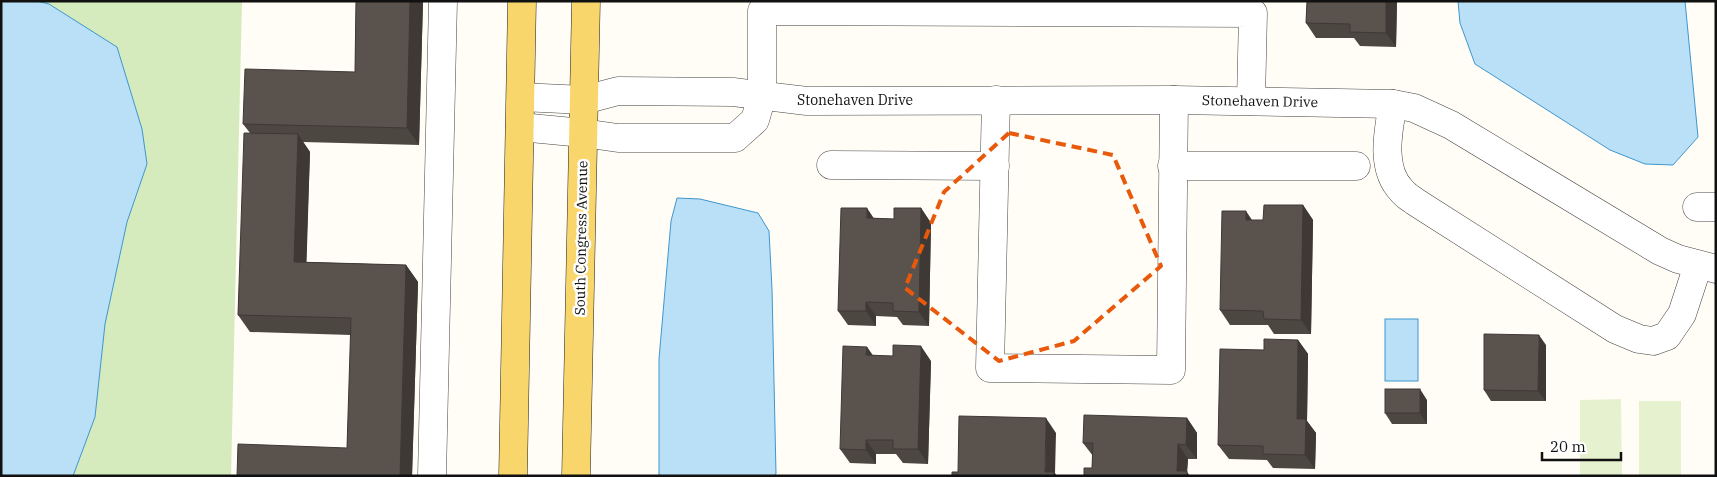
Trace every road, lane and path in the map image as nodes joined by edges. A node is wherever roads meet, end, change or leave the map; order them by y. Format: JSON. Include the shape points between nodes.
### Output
{"nodes":[{"id":1,"x":443,"y":1,"type":"edge"},
{"id":2,"x":522,"y":1,"type":"edge"},
{"id":3,"x":586,"y":1,"type":"edge"},
{"id":4,"x":762,"y":96,"type":"junction"},
{"id":5,"x":521,"y":98,"type":"junction"},
{"id":6,"x":584,"y":100,"type":"junction"},
{"id":7,"x":996,"y":100,"type":"junction"},
{"id":8,"x":1174,"y":100,"type":"junction"},
{"id":9,"x":1251,"y":101,"type":"junction"},
{"id":10,"x":1392,"y":104,"type":"junction"},
{"id":11,"x":520,"y":127,"type":"junction"},
{"id":12,"x":583,"y":133,"type":"junction"},
{"id":13,"x":831,"y":164,"type":"dead end"},
{"id":14,"x":995,"y":166,"type":"junction"},
{"id":15,"x":1172,"y":166,"type":"junction"},
{"id":16,"x":1356,"y":166,"type":"dead end"},
{"id":17,"x":1707,"y":267,"type":"edge"},
{"id":18,"x":432,"y":476,"type":"edge"},
{"id":19,"x":513,"y":476,"type":"edge"},
{"id":20,"x":576,"y":476,"type":"edge"}],
"edges":[{"from":1,"to":18,"type":"street"},
{"from":2,"to":5,"type":"main road"},
{"from":3,"to":6,"type":"main road","name":"South Congress Avenue"},
{"from":4,"to":6,"type":"street","name":"Stonehaven Drive","via":[[733,92],[618,91]]},
{"from":4,"to":7,"type":"street","name":"Stonehaven Drive","via":[[807,101]]},
{"from":4,"to":9,"type":"street","via":[[762,11],[1253,13]]},
{"from":4,"to":12,"type":"street","via":[[755,120],[735,138],[618,138]]},
{"from":5,"to":6,"type":"street","name":"Stonehaven Drive"},
{"from":5,"to":11,"type":"main road"},
{"from":6,"to":12,"type":"main road","name":"South Congress Avenue"},
{"from":7,"to":8,"type":"street","name":"Stonehaven Drive"},
{"from":7,"to":14,"type":"street"},
{"from":8,"to":9,"type":"street","name":"Stonehaven Drive"},
{"from":8,"to":15,"type":"street"},
{"from":9,"to":10,"type":"street","name":"Stonehaven Drive"},
{"from":10,"to":17,"type":"street","name":"Stonehaven Drive","via":[[1414,108],[1451,125],[1660,250]]},
{"from":10,"to":17,"type":"street","via":[[1389,166],[1401,190],[1615,329],[1638,339],[1653,341],[1668,336]]},
{"from":11,"to":12,"type":"street"},
{"from":11,"to":19,"type":"main road"},
{"from":12,"to":20,"type":"main road","name":"South Congress Avenue"},
{"from":13,"to":14,"type":"street"},
{"from":14,"to":15,"type":"street","via":[[990,368],[1171,370]]},
{"from":15,"to":16,"type":"street"}]}
